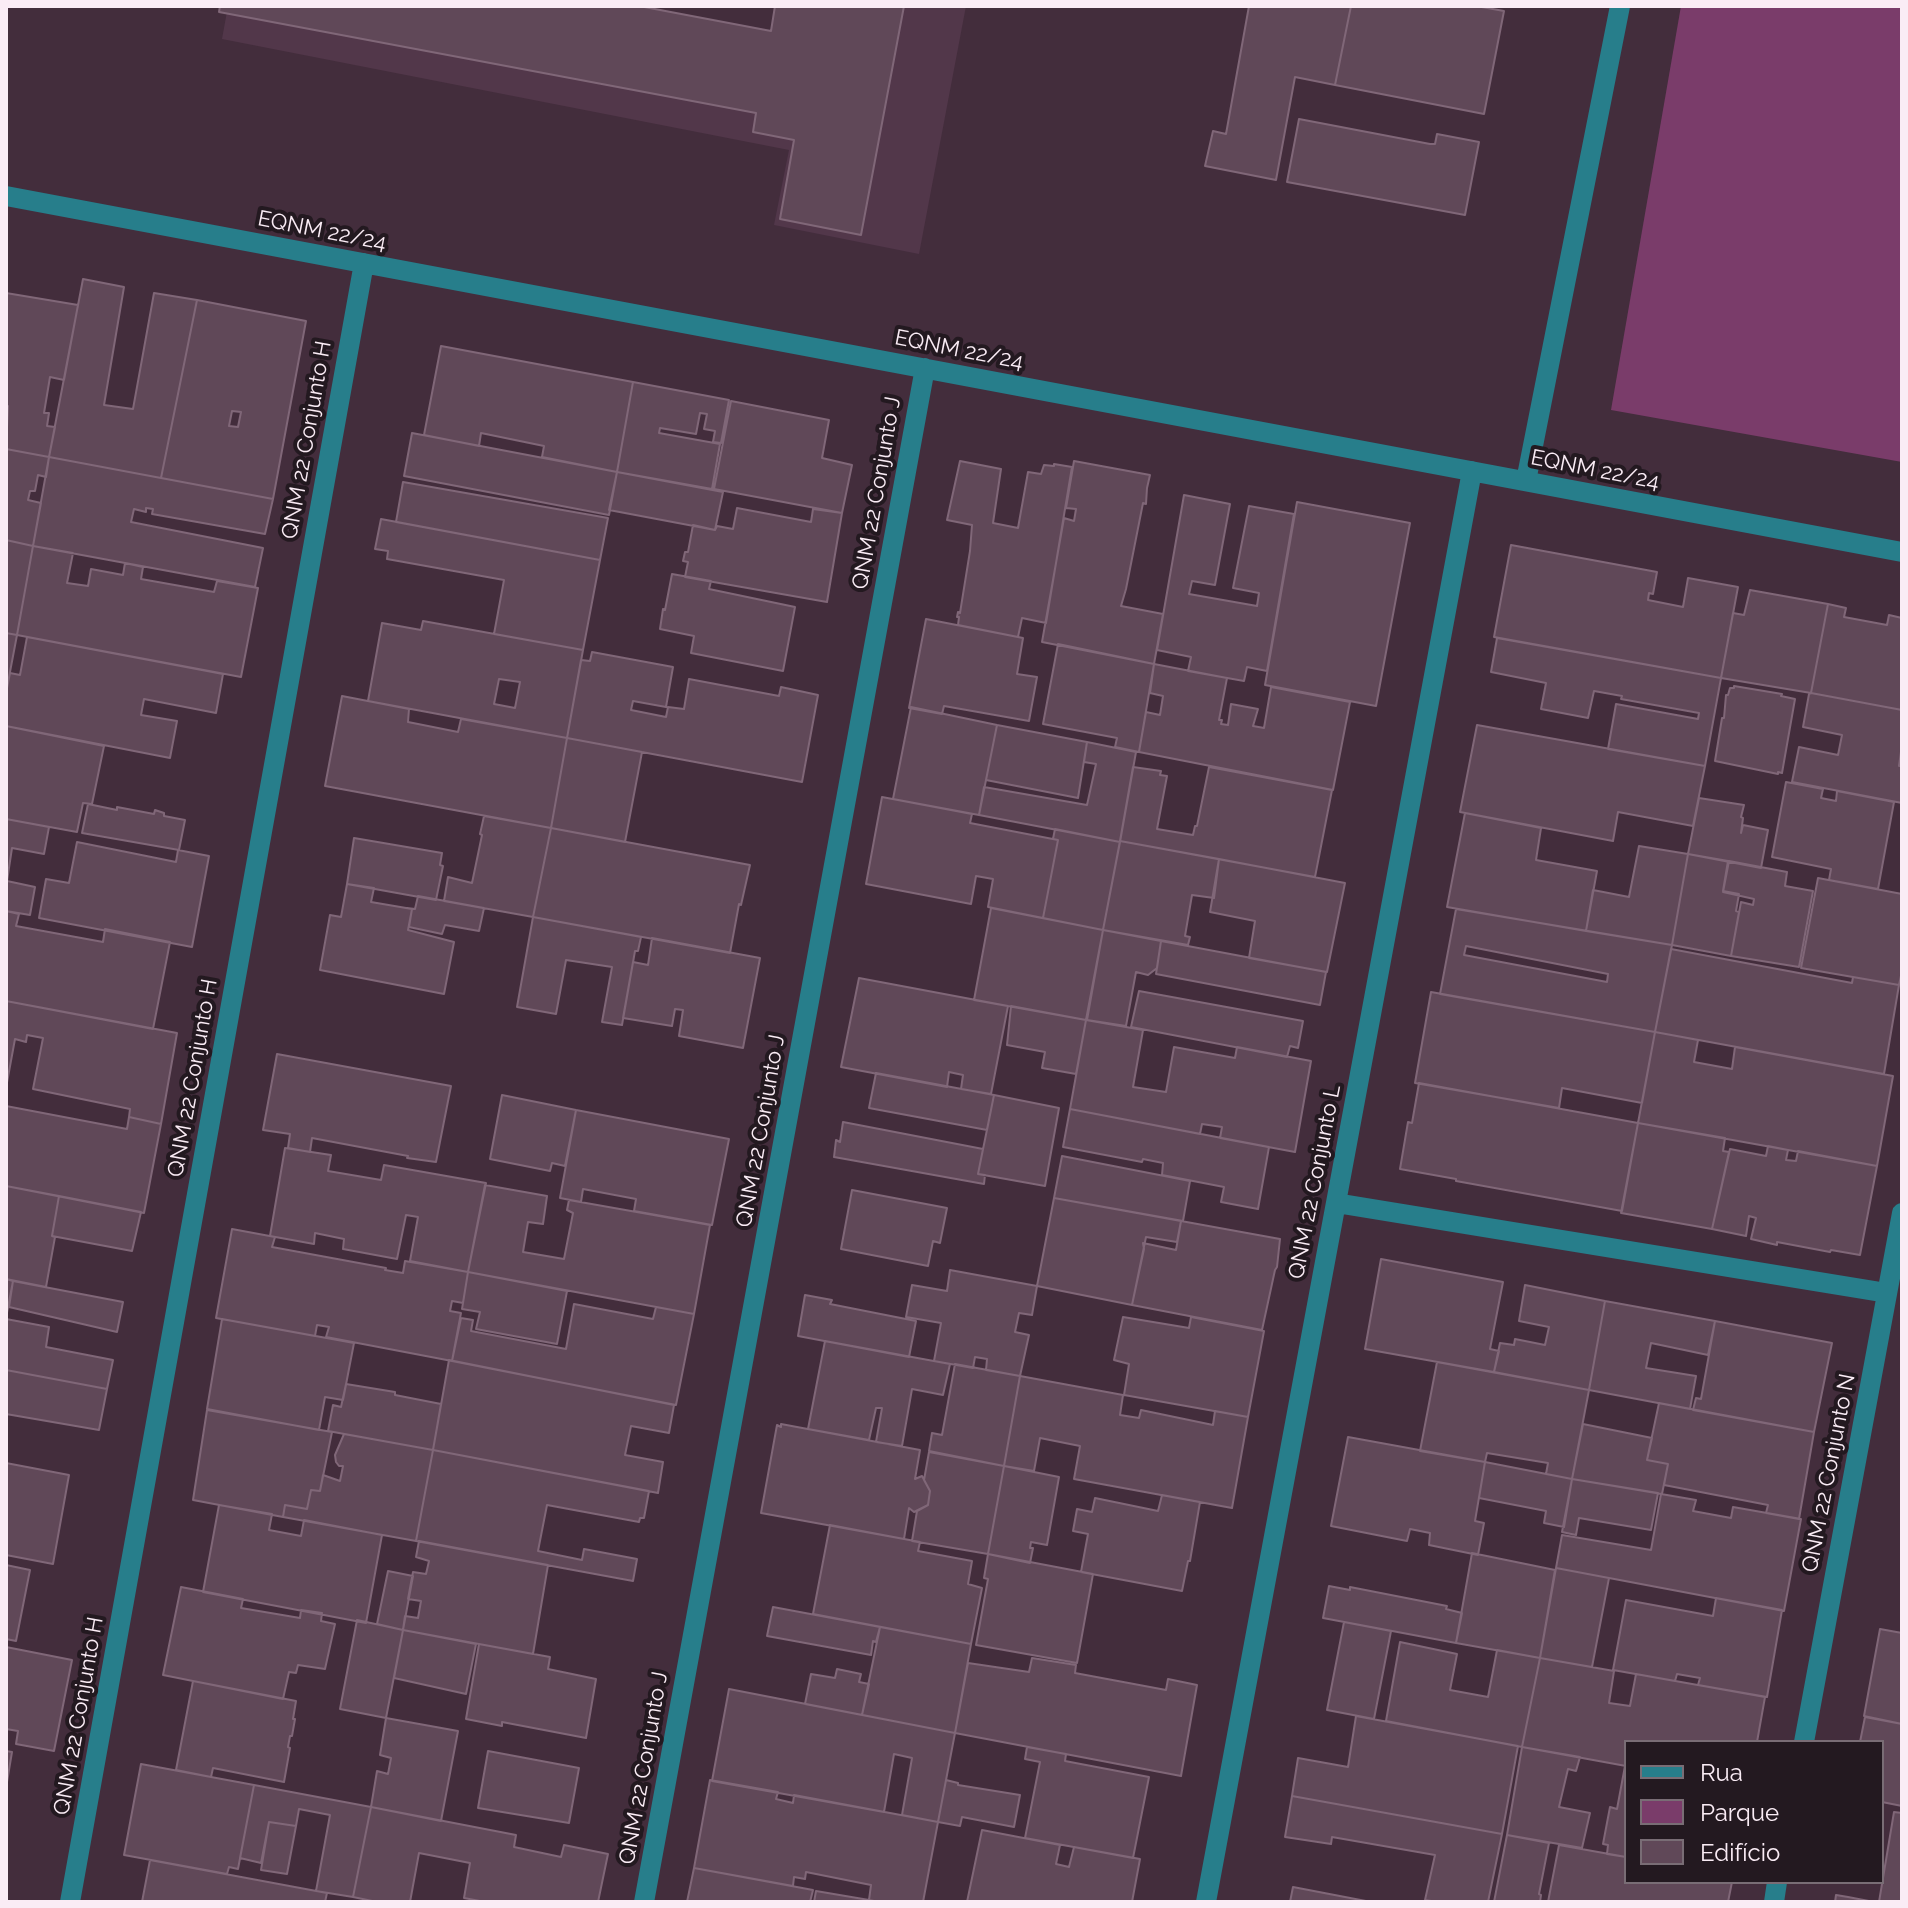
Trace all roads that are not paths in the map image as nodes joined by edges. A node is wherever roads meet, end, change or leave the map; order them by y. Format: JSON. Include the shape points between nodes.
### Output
{"nodes":[{"id":1,"x":1620,"y":6,"type":"edge"},
{"id":2,"x":6,"y":196,"type":"edge"},
{"id":3,"x":364,"y":263,"type":"junction"},
{"id":4,"x":925,"y":368,"type":"junction"},
{"id":5,"x":1472,"y":471,"type":"junction"},
{"id":6,"x":1526,"y":481,"type":"junction"},
{"id":7,"x":1902,"y":552,"type":"edge"},
{"id":8,"x":1336,"y":1203,"type":"junction"},
{"id":9,"x":1902,"y":1213,"type":"edge"},
{"id":10,"x":1887,"y":1293,"type":"junction"},
{"id":11,"x":1804,"y":1740,"type":"edge"},
{"id":12,"x":70,"y":1902,"type":"edge"},
{"id":13,"x":644,"y":1902,"type":"edge"},
{"id":14,"x":1206,"y":1902,"type":"edge"}],
"edges":[{"from":1,"to":6,"type":"street"},
{"from":2,"to":3,"type":"street","name":"EQNM 22/24"},
{"from":3,"to":4,"type":"street","name":"EQNM 22/24"},
{"from":3,"to":12,"type":"street","name":"QNM 22 Conjunto H"},
{"from":4,"to":5,"type":"street","name":"EQNM 22/24"},
{"from":4,"to":13,"type":"street","name":"QNM 22 Conjunto J"},
{"from":5,"to":6,"type":"street","name":"EQNM 22/24"},
{"from":5,"to":8,"type":"street","name":"QNM 22 Conjunto L"},
{"from":6,"to":7,"type":"street","name":"EQNM 22/24"},
{"from":8,"to":10,"type":"street"},
{"from":8,"to":14,"type":"street","name":"QNM 22 Conjunto L"},
{"from":9,"to":10,"type":"street","name":"QNM 22 Conjunto N"},
{"from":10,"to":11,"type":"street","name":"QNM 22 Conjunto N"}]}
